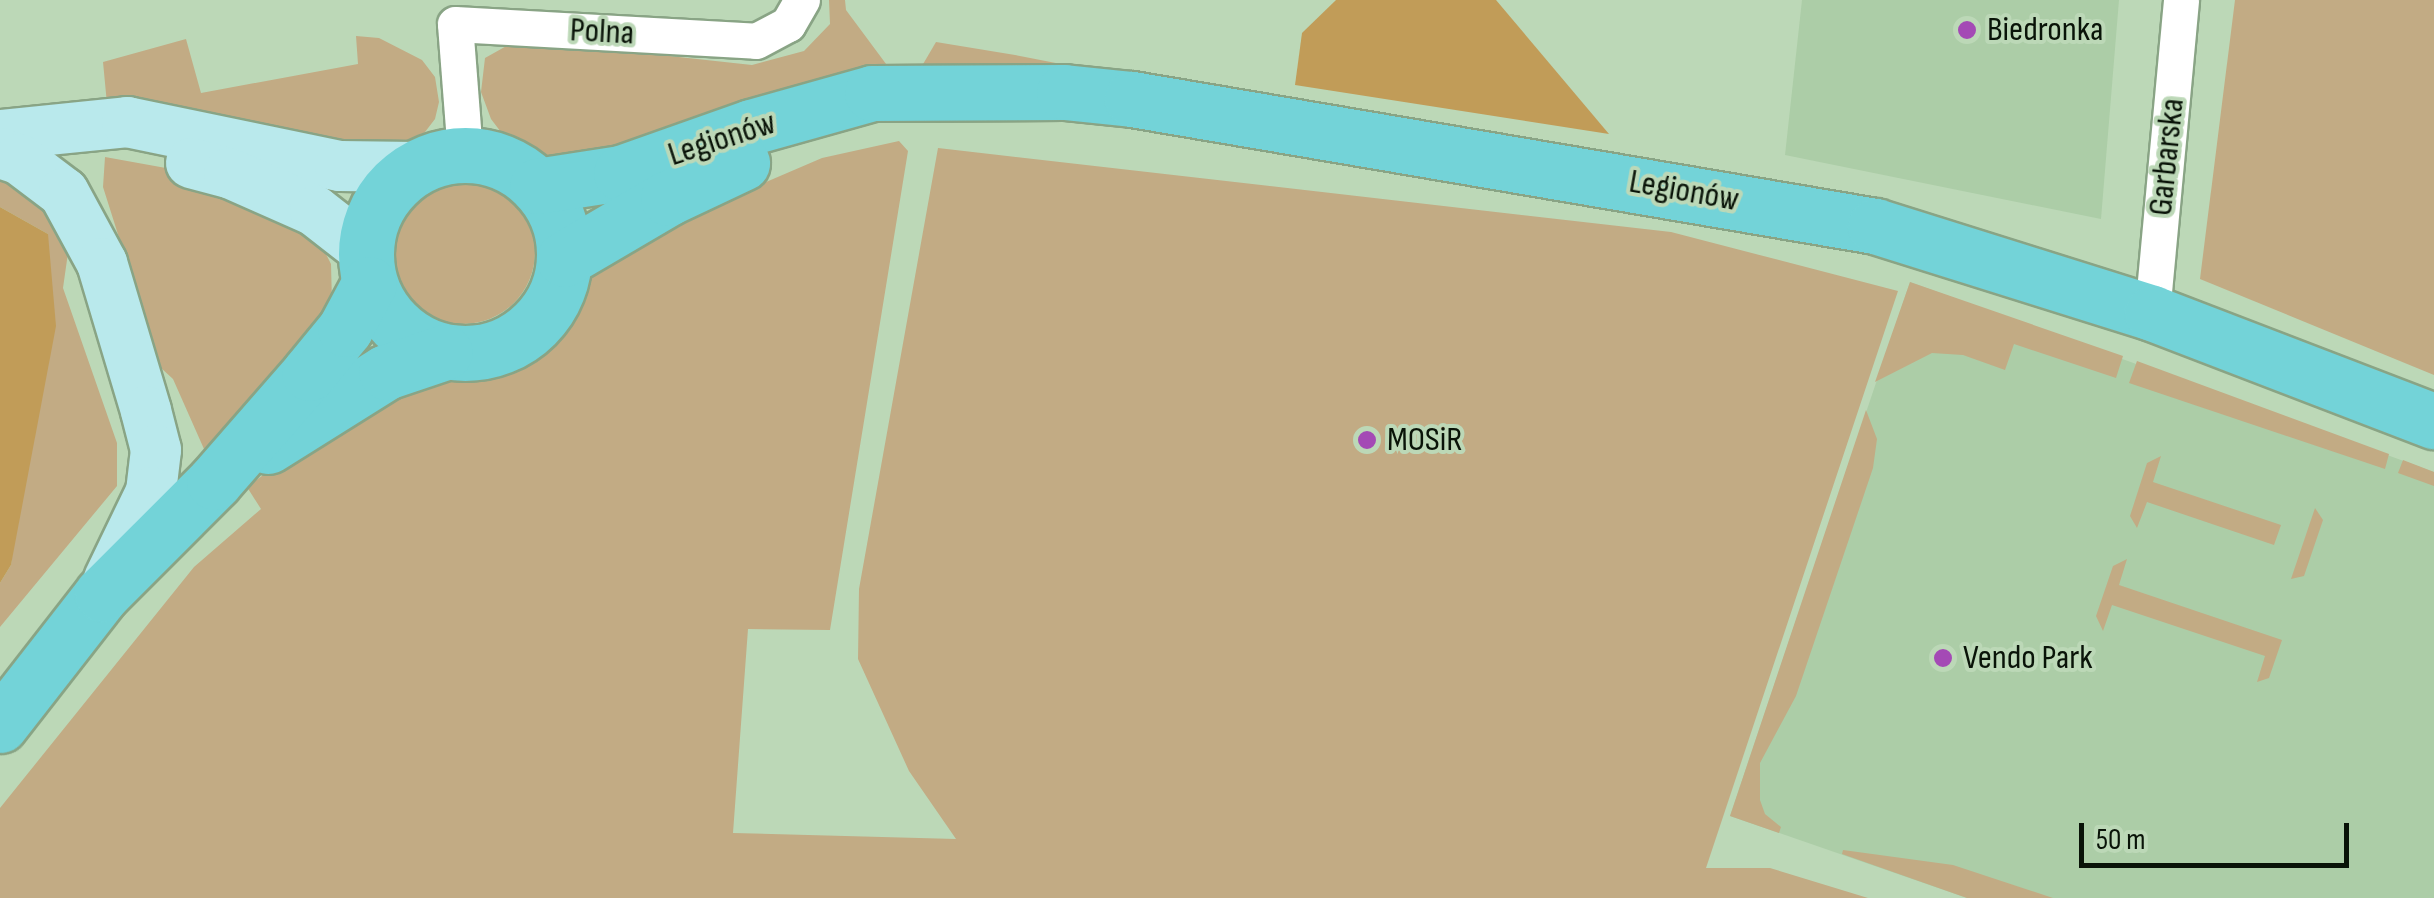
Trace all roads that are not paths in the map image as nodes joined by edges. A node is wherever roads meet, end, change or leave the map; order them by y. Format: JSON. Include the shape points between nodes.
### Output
{"nodes":[{"id":1,"x":802,"y":0,"type":"edge"},
{"id":2,"x":2181,"y":0,"type":"edge"},
{"id":3,"x":907,"y":94,"type":"junction"},
{"id":4,"x":93,"y":128,"type":"junction"},
{"id":5,"x":0,"y":134,"type":"edge"},
{"id":6,"x":0,"y":153,"type":"edge"},
{"id":7,"x":440,"y":161,"type":"junction"},
{"id":8,"x":538,"y":186,"type":"junction"},
{"id":9,"x":564,"y":260,"type":"junction"},
{"id":10,"x":367,"y":267,"type":"junction"},
{"id":11,"x":2152,"y":314,"type":"junction"},
{"id":12,"x":445,"y":352,"type":"junction"},
{"id":13,"x":2434,"y":421,"type":"edge"},
{"id":14,"x":214,"y":482,"type":"junction"},
{"id":15,"x":102,"y":594,"type":"junction"},
{"id":16,"x":0,"y":725,"type":"edge"}],
"edges":[{"from":1,"to":7,"type":"street","name":"Polna","via":[[788,24],[756,42],[455,24]]},
{"from":2,"to":11,"type":"street","name":"Garbarska"},
{"from":3,"to":8,"type":"main road","name":"Legionów","via":[[872,93],[620,173]]},
{"from":3,"to":9,"type":"main road","name":"Legionów","via":[[668,198]]},
{"from":3,"to":11,"type":"main road","name":"Legionów","via":[[1064,92],[1132,99],[1820,214]]},
{"from":4,"to":5,"type":"main road"},
{"from":4,"to":7,"type":"main road","via":[[127,122],[340,166]]},
{"from":4,"to":10,"type":"main road","via":[[122,145],[229,173],[315,211]]},
{"from":6,"to":15,"type":"main road","via":[[19,158],[64,192],[102,263],[156,450],[151,492]]},
{"from":7,"to":8,"type":"main road","via":[[492,158]]},
{"from":7,"to":10,"type":"main road","via":[[389,188],[372,217]]},
{"from":8,"to":9,"type":"main road","via":[[558,220]]},
{"from":9,"to":12,"type":"main road","via":[[557,293],[538,322],[511,342],[478,353]]},
{"from":10,"to":12,"type":"main road","via":[[398,328]]},
{"from":10,"to":14,"type":"main road","via":[[345,329]]},
{"from":11,"to":13,"type":"main road","name":"Legionów"},
{"from":12,"to":14,"type":"main road","via":[[386,372]]},
{"from":14,"to":15,"type":"main road"},
{"from":15,"to":16,"type":"main road"}]}
